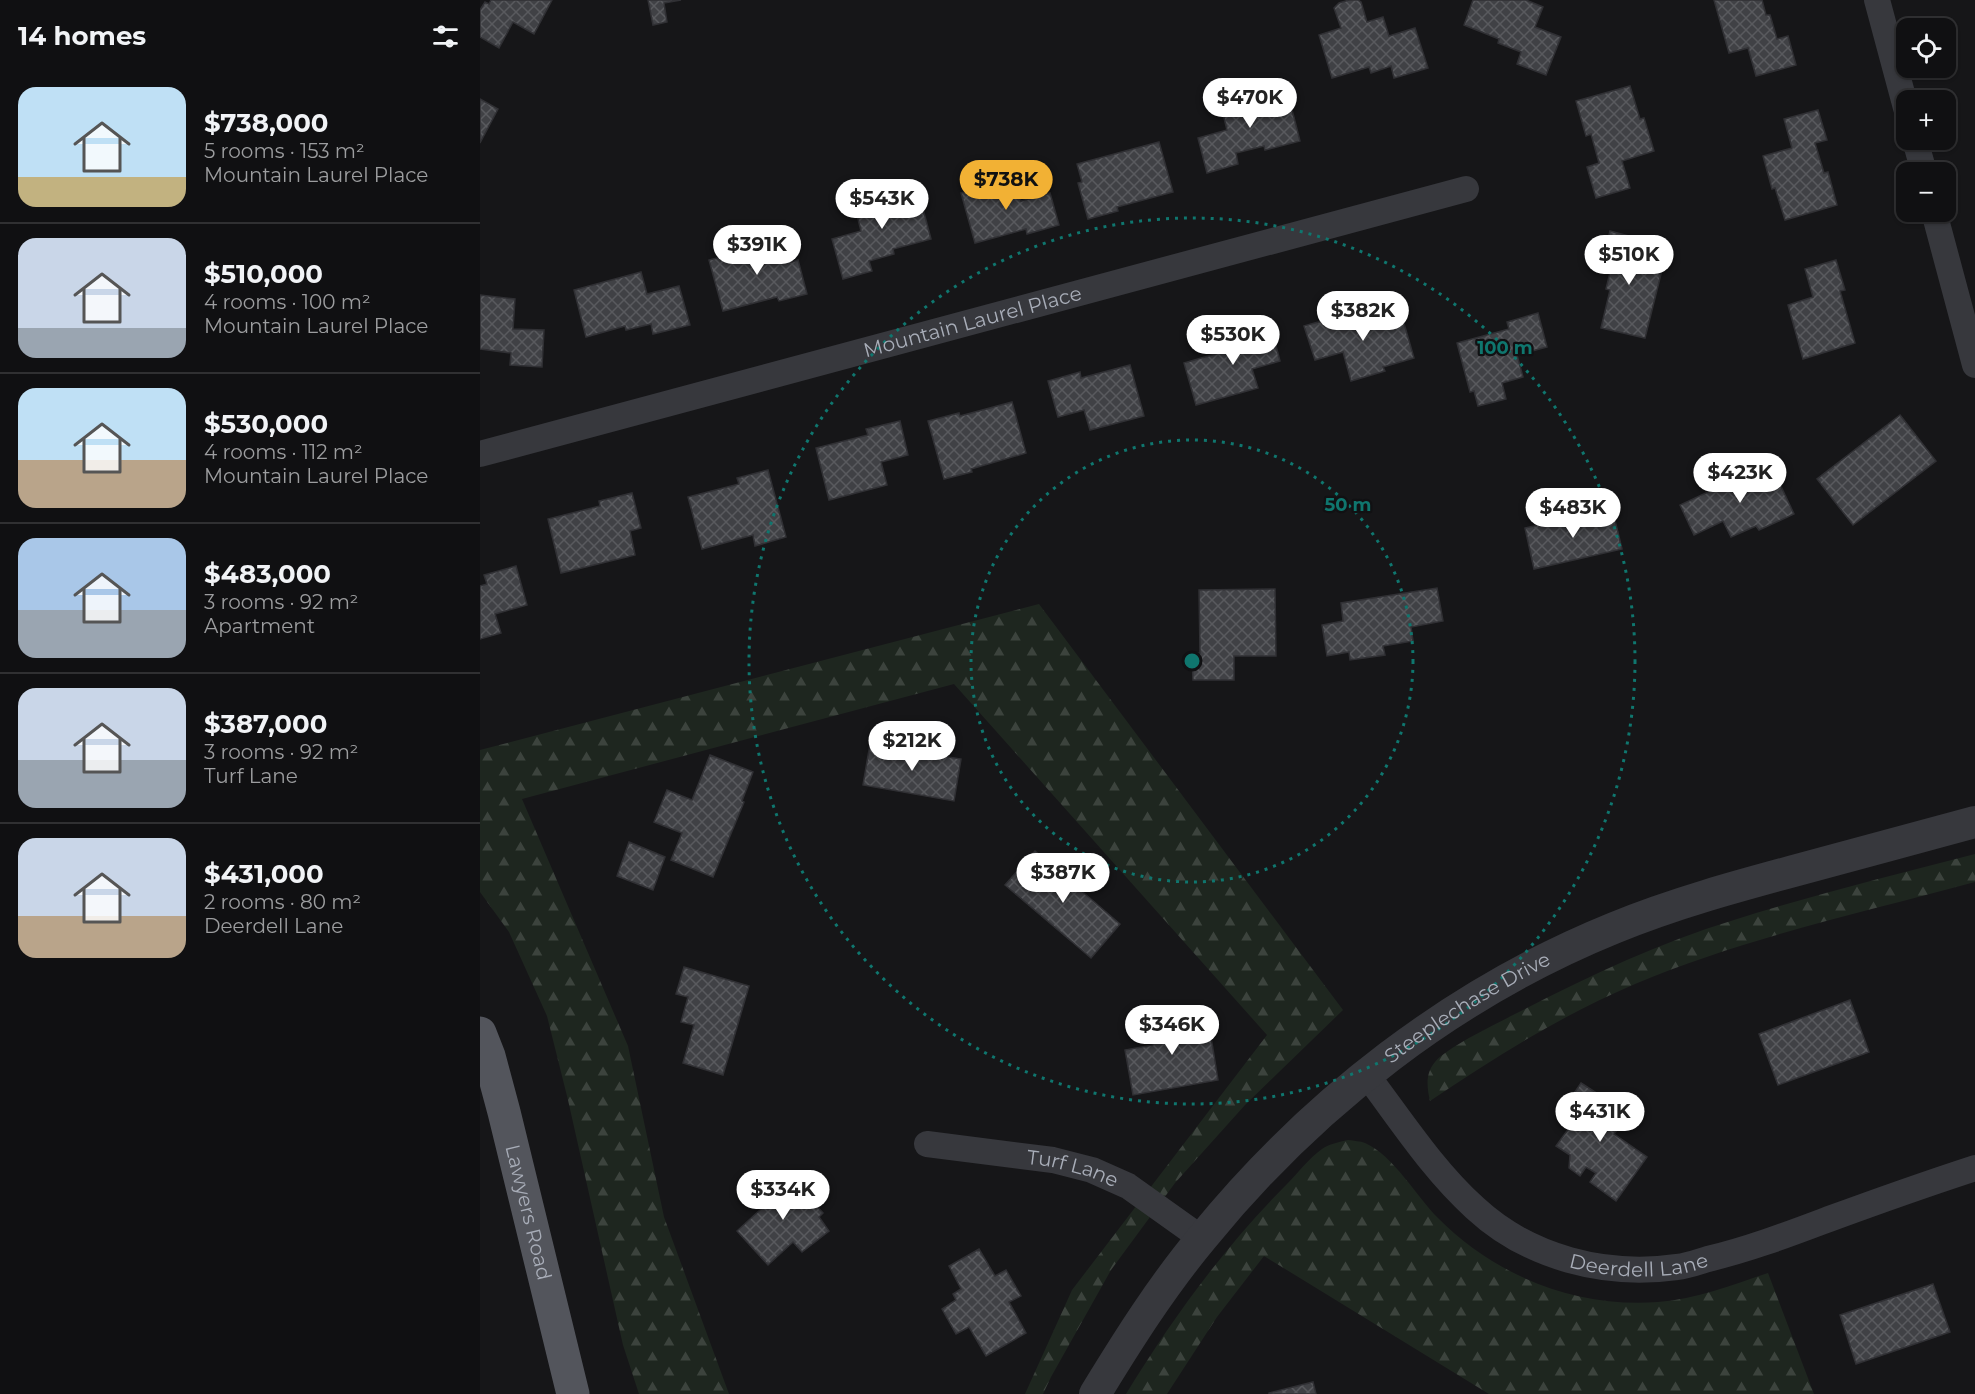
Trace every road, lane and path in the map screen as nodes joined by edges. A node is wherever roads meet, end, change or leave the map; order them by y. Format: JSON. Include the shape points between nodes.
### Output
{"nodes":[{"id":1,"x":1877,"y":0,"type":"edge"},
{"id":2,"x":1901,"y":90,"type":"edge"},
{"id":3,"x":1466,"y":189,"type":"dead end"},
{"id":4,"x":1937,"y":222,"type":"edge"},
{"id":5,"x":1975,"y":365,"type":"edge"},
{"id":6,"x":480,"y":454,"type":"edge"},
{"id":7,"x":1975,"y":822,"type":"edge"},
{"id":8,"x":480,"y":1033,"type":"edge"},
{"id":9,"x":1366,"y":1074,"type":"junction"},
{"id":10,"x":927,"y":1144,"type":"dead end"},
{"id":11,"x":1975,"y":1168,"type":"edge"},
{"id":12,"x":1202,"y":1238,"type":"junction"},
{"id":13,"x":573,"y":1394,"type":"edge"},
{"id":14,"x":1095,"y":1394,"type":"edge"}],
"edges":[{"from":1,"to":2,"type":"street"},
{"from":3,"to":6,"type":"street","name":"Mountain Laurel Place"},
{"from":4,"to":5,"type":"street"},
{"from":7,"to":9,"type":"street","name":"Steeplechase Drive","via":[[1698,897],[1612,929],[1507,979],[1433,1025]]},
{"from":8,"to":13,"type":"main road","name":"Lawyers Road","via":[[504,1112]]},
{"from":9,"to":11,"type":"street","name":"Deerdell Lane","via":[[1444,1178],[1476,1210],[1510,1235],[1550,1255],[1592,1266],[1636,1270],[1679,1267],[1736,1252]]},
{"from":9,"to":12,"type":"street","name":"Steeplechase Drive","via":[[1301,1130]]},
{"from":10,"to":12,"type":"street","name":"Turf Lane","via":[[1053,1160],[1092,1170],[1128,1186]]},
{"from":12,"to":14,"type":"street","name":"Steeplechase Drive","via":[[1145,1313]]}]}
